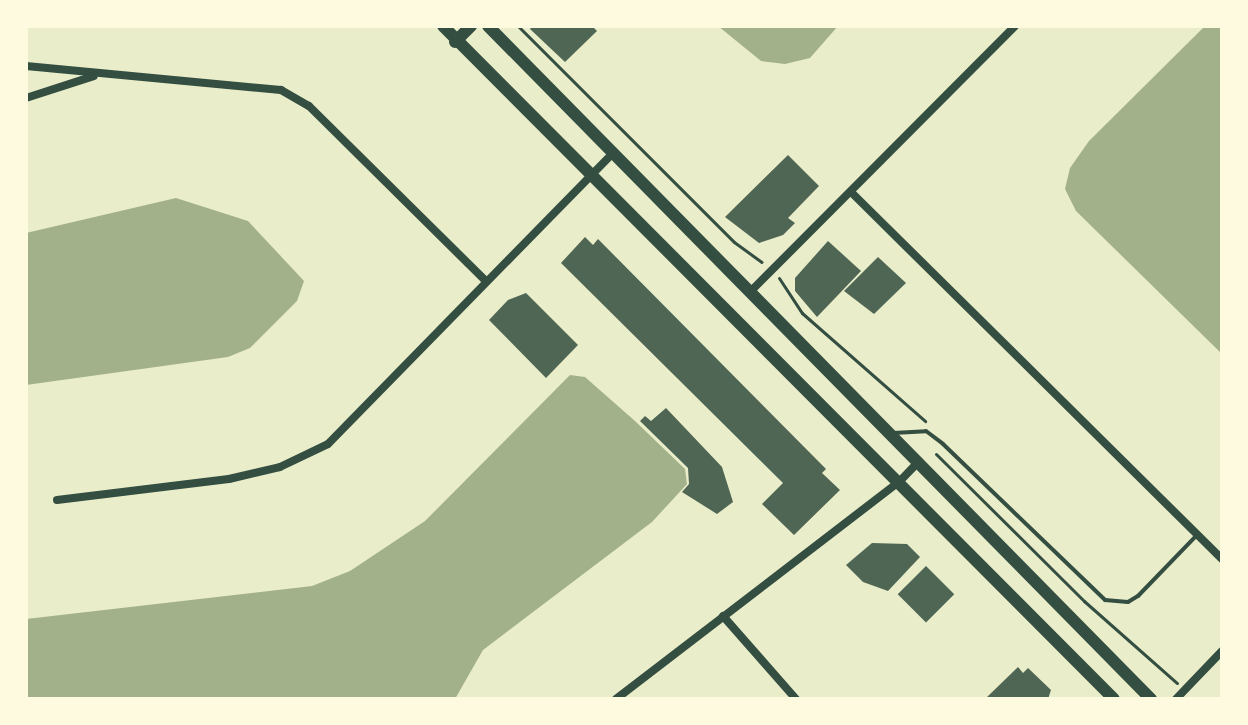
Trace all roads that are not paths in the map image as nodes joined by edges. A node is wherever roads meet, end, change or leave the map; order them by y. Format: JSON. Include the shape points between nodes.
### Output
{"nodes":[{"id":1,"x":443,"y":26,"type":"edge"},
{"id":2,"x":471,"y":26,"type":"edge"},
{"id":3,"x":488,"y":26,"type":"edge"},
{"id":4,"x":1015,"y":26,"type":"edge"},
{"id":5,"x":455,"y":42,"type":"junction"},
{"id":6,"x":26,"y":66,"type":"edge"},
{"id":7,"x":98,"y":74,"type":"junction"},
{"id":8,"x":26,"y":98,"type":"edge"},
{"id":9,"x":612,"y":154,"type":"junction"},
{"id":10,"x":592,"y":174,"type":"junction"},
{"id":11,"x":851,"y":192,"type":"junction"},
{"id":12,"x":486,"y":281,"type":"junction"},
{"id":13,"x":750,"y":292,"type":"junction"},
{"id":14,"x":893,"y":433,"type":"junction"},
{"id":15,"x":919,"y":461,"type":"junction"},
{"id":16,"x":899,"y":482,"type":"junction"},
{"id":17,"x":57,"y":500,"type":"dead end"},
{"id":18,"x":1197,"y":535,"type":"junction"},
{"id":19,"x":1222,"y":559,"type":"edge"},
{"id":20,"x":723,"y":616,"type":"junction"},
{"id":21,"x":1222,"y":651,"type":"edge"},
{"id":22,"x":616,"y":699,"type":"edge"},
{"id":23,"x":796,"y":699,"type":"edge"},
{"id":24,"x":1114,"y":699,"type":"edge"},
{"id":25,"x":1151,"y":699,"type":"edge"},
{"id":26,"x":1176,"y":699,"type":"edge"}],
"edges":[{"from":1,"to":5,"type":"main road"},
{"from":2,"to":5,"type":"main road"},
{"from":3,"to":9,"type":"main road"},
{"from":4,"to":11,"type":"street"},
{"from":5,"to":10,"type":"main road"},
{"from":6,"to":7,"type":"street"},
{"from":7,"to":8,"type":"street"},
{"from":7,"to":12,"type":"street","via":[[281,90],[309,106]]},
{"from":9,"to":10,"type":"street"},
{"from":9,"to":13,"type":"main road"},
{"from":10,"to":12,"type":"street"},
{"from":10,"to":16,"type":"main road"},
{"from":11,"to":13,"type":"street"},
{"from":11,"to":18,"type":"street"},
{"from":12,"to":17,"type":"street","via":[[328,444],[280,467],[229,479]]},
{"from":13,"to":14,"type":"main road"},
{"from":14,"to":15,"type":"main road"},
{"from":14,"to":18,"type":"lane","via":[[926,431],[1105,600],[1128,602],[1138,596]]},
{"from":15,"to":16,"type":"street"},
{"from":15,"to":25,"type":"main road"},
{"from":16,"to":20,"type":"street"},
{"from":16,"to":24,"type":"main road"},
{"from":18,"to":19,"type":"street"},
{"from":20,"to":22,"type":"street"},
{"from":20,"to":23,"type":"street"},
{"from":21,"to":26,"type":"street"}]}
